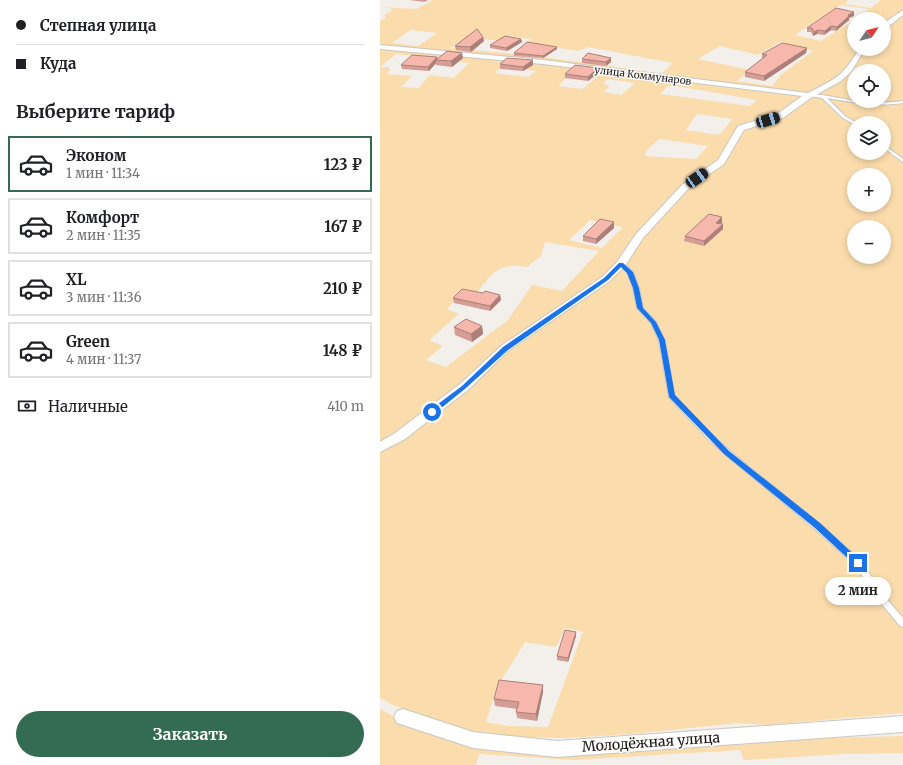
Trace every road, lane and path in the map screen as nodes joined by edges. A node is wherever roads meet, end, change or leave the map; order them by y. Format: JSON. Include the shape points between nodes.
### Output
{"nodes":[{"id":1,"x":903,"y":12,"type":"edge"},
{"id":2,"x":891,"y":20,"type":"edge"},
{"id":3,"x":380,"y":47,"type":"edge"},
{"id":4,"x":858,"y":56,"type":"edge"},
{"id":5,"x":810,"y":95,"type":"junction"},
{"id":6,"x":822,"y":96,"type":"junction"},
{"id":7,"x":903,"y":102,"type":"edge"},
{"id":8,"x":847,"y":119,"type":"edge"},
{"id":9,"x":891,"y":152,"type":"edge"},
{"id":10,"x":903,"y":161,"type":"edge"},
{"id":11,"x":621,"y":264,"type":"junction"},
{"id":12,"x":380,"y":448,"type":"edge"},
{"id":13,"x":903,"y":624,"type":"edge"},
{"id":14,"x":403,"y":717,"type":"dead end"},
{"id":15,"x":903,"y":724,"type":"edge"}],
"edges":[{"from":1,"to":2,"type":"street"},
{"from":3,"to":5,"type":"street","name":"улица Коммунаров","via":[[543,62]]},
{"from":4,"to":5,"type":"street","via":[[850,71],[839,80]]},
{"from":5,"to":6,"type":"lane"},
{"from":5,"to":11,"type":"street","via":[[780,116],[741,128],[721,162],[685,187],[639,236]]},
{"from":6,"to":7,"type":"lane","via":[[873,103]]},
{"from":6,"to":8,"type":"lane"},
{"from":9,"to":10,"type":"lane"},
{"from":11,"to":12,"type":"street","via":[[606,279],[505,348],[464,387],[400,436]]},
{"from":11,"to":13,"type":"lane","via":[[630,272],[640,308],[653,322],[662,340],[671,396],[710,438],[858,563]]},
{"from":14,"to":15,"type":"street","name":"Молодёжная улица","via":[[473,740],[557,749]]}]}
